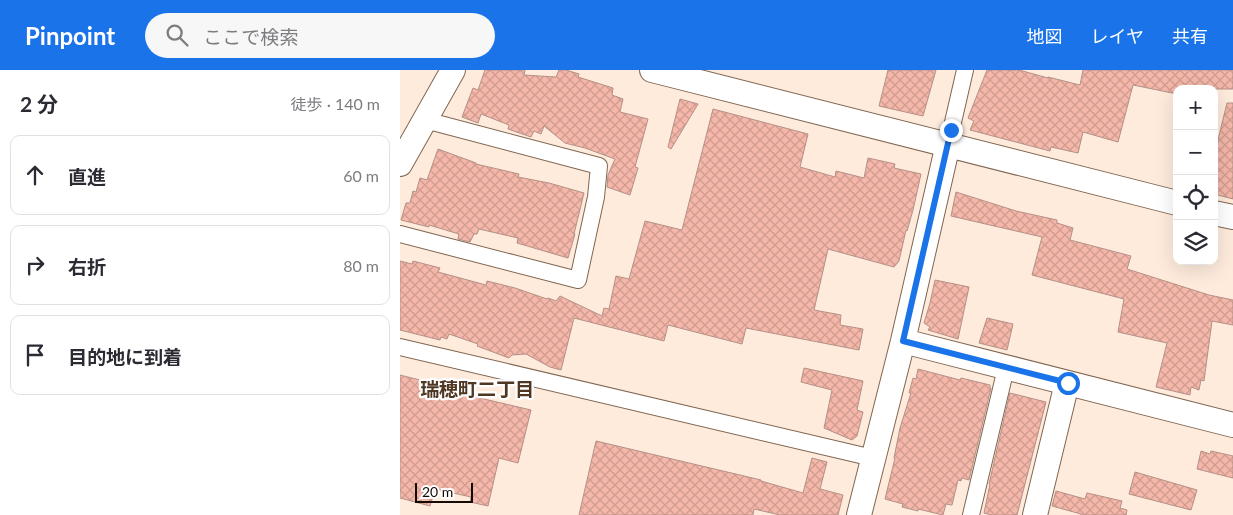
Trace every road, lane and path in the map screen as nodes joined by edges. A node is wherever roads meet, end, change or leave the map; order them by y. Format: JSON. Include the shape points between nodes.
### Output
{"nodes":[{"id":1,"x":453,"y":70,"type":"edge"},
{"id":2,"x":652,"y":70,"type":"edge"},
{"id":3,"x":965,"y":70,"type":"edge"},
{"id":4,"x":426,"y":120,"type":"junction"},
{"id":5,"x":948,"y":144,"type":"junction"},
{"id":6,"x":400,"y":164,"type":"edge"},
{"id":7,"x":1173,"y":202,"type":"edge"},
{"id":8,"x":1218,"y":213,"type":"edge"},
{"id":9,"x":1233,"y":217,"type":"edge"},
{"id":10,"x":400,"y":234,"type":"edge"},
{"id":11,"x":903,"y":341,"type":"junction"},
{"id":12,"x":400,"y":347,"type":"edge"},
{"id":13,"x":1006,"y":368,"type":"junction"},
{"id":14,"x":1068,"y":383,"type":"junction"},
{"id":15,"x":1233,"y":425,"type":"edge"},
{"id":16,"x":874,"y":458,"type":"junction"},
{"id":17,"x":859,"y":515,"type":"edge"},
{"id":18,"x":971,"y":515,"type":"edge"},
{"id":19,"x":1035,"y":515,"type":"edge"}],
"edges":[{"from":1,"to":4,"type":"street"},
{"from":2,"to":5,"type":"street"},
{"from":3,"to":5,"type":"street"},
{"from":4,"to":6,"type":"street"},
{"from":4,"to":10,"type":"street","via":[[598,166],[596,197],[578,280]]},
{"from":5,"to":7,"type":"street"},
{"from":5,"to":11,"type":"street"},
{"from":8,"to":9,"type":"street"},
{"from":11,"to":13,"type":"street"},
{"from":11,"to":16,"type":"street"},
{"from":12,"to":16,"type":"street"},
{"from":13,"to":14,"type":"street"},
{"from":13,"to":18,"type":"street"},
{"from":14,"to":15,"type":"street"},
{"from":14,"to":19,"type":"street"},
{"from":16,"to":17,"type":"street"}]}
